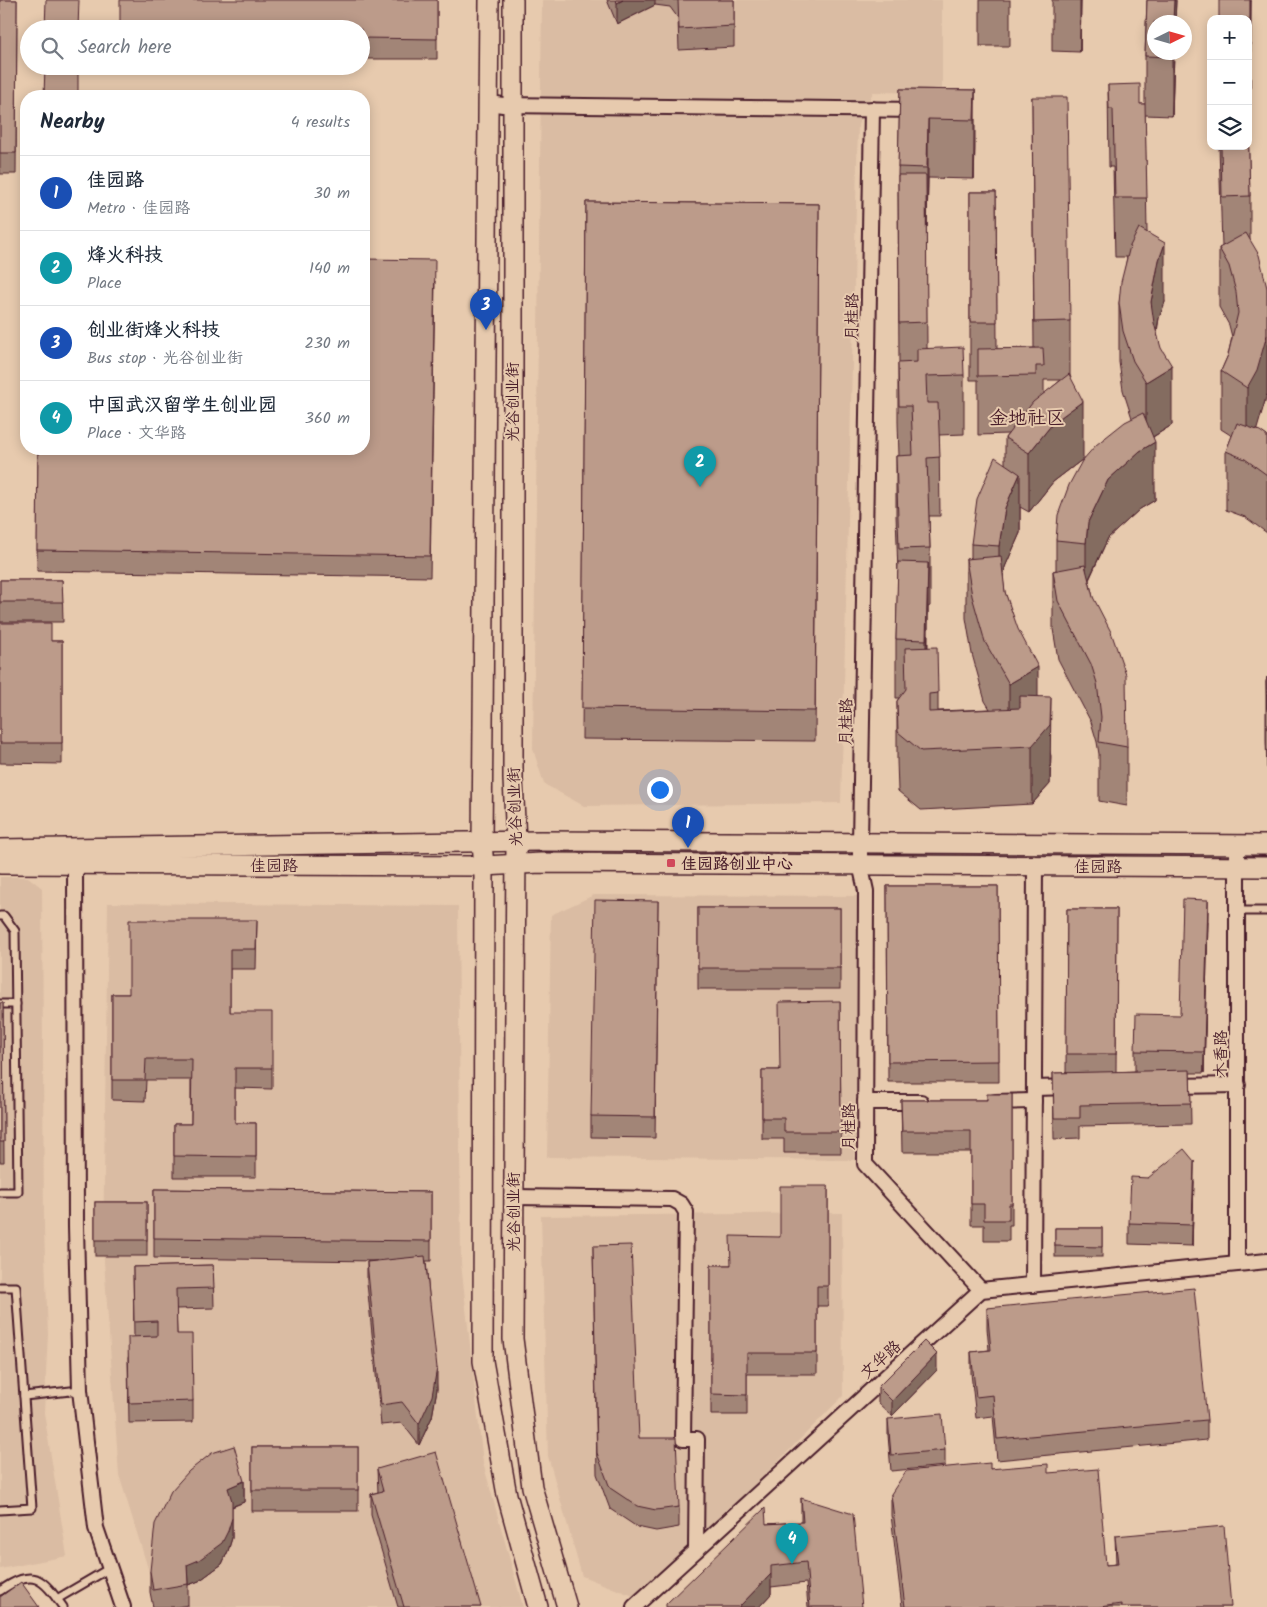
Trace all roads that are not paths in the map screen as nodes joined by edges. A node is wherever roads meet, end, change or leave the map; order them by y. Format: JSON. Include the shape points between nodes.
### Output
{"nodes":[{"id":1,"x":489,"y":0,"type":"edge"},
{"id":2,"x":513,"y":0,"type":"edge"},
{"id":3,"x":488,"y":103,"type":"junction"},
{"id":4,"x":513,"y":106,"type":"junction"},
{"id":5,"x":872,"y":109,"type":"junction"},
{"id":6,"x":936,"y":110,"type":"edge"},
{"id":7,"x":516,"y":842,"type":"junction"},
{"id":8,"x":482,"y":843,"type":"junction"},
{"id":9,"x":860,"y":843,"type":"junction"},
{"id":10,"x":1238,"y":845,"type":"junction"},
{"id":11,"x":1267,"y":846,"type":"edge"},
{"id":12,"x":0,"y":849,"type":"edge"},
{"id":13,"x":0,"y":864,"type":"edge"},
{"id":14,"x":75,"y":864,"type":"junction"},
{"id":15,"x":860,"y":864,"type":"junction"},
{"id":16,"x":1035,"y":865,"type":"junction"},
{"id":17,"x":484,"y":866,"type":"junction"},
{"id":18,"x":516,"y":866,"type":"junction"},
{"id":19,"x":1238,"y":867,"type":"junction"},
{"id":20,"x":1267,"y":867,"type":"edge"},
{"id":21,"x":1238,"y":911,"type":"junction"},
{"id":22,"x":1267,"y":911,"type":"edge"},
{"id":23,"x":0,"y":916,"type":"edge"},
{"id":24,"x":0,"y":1004,"type":"edge"},
{"id":25,"x":16,"y":1004,"type":"junction"},
{"id":26,"x":1238,"y":1085,"type":"junction"},
{"id":27,"x":1160,"y":1086,"type":"edge"},
{"id":28,"x":1082,"y":1087,"type":"edge"},
{"id":29,"x":1034,"y":1095,"type":"junction"},
{"id":30,"x":865,"y":1102,"type":"junction"},
{"id":31,"x":935,"y":1102,"type":"edge"},
{"id":32,"x":984,"y":1102,"type":"edge"},
{"id":33,"x":0,"y":1192,"type":"edge"},
{"id":34,"x":514,"y":1197,"type":"junction"},
{"id":35,"x":1267,"y":1261,"type":"edge"},
{"id":36,"x":1237,"y":1264,"type":"junction"},
{"id":37,"x":1033,"y":1285,"type":"junction"},
{"id":38,"x":0,"y":1287,"type":"edge"},
{"id":39,"x":981,"y":1290,"type":"junction"},
{"id":40,"x":80,"y":1390,"type":"junction"},
{"id":41,"x":24,"y":1396,"type":"junction"},
{"id":42,"x":0,"y":1510,"type":"edge"},
{"id":43,"x":696,"y":1550,"type":"junction"},
{"id":44,"x":110,"y":1568,"type":"junction"},
{"id":45,"x":0,"y":1591,"type":"edge"},
{"id":46,"x":57,"y":1599,"type":"junction"},
{"id":47,"x":63,"y":1607,"type":"edge"},
{"id":48,"x":123,"y":1607,"type":"edge"},
{"id":49,"x":538,"y":1607,"type":"edge"},
{"id":50,"x":567,"y":1607,"type":"edge"},
{"id":51,"x":634,"y":1607,"type":"edge"}],
"edges":[{"from":1,"to":3,"type":"main road","name":"光谷创业街"},
{"from":2,"to":4,"type":"main road","name":"光谷创业街"},
{"from":3,"to":4,"type":"street"},
{"from":3,"to":8,"type":"main road","name":"光谷创业街"},
{"from":4,"to":5,"type":"street"},
{"from":4,"to":7,"type":"main road","name":"光谷创业街","via":[[513,779]]},
{"from":5,"to":6,"type":"street"},
{"from":5,"to":9,"type":"street","name":"月桂路"},
{"from":7,"to":8,"type":"main road","name":"佳园路"},
{"from":7,"to":9,"type":"main road","name":"佳园路"},
{"from":7,"to":18,"type":"main road","name":"光谷创业街"},
{"from":8,"to":12,"type":"main road","name":"佳园路"},
{"from":8,"to":17,"type":"main road","name":"光谷创业街"},
{"from":9,"to":10,"type":"main road","name":"佳园路"},
{"from":9,"to":15,"type":"street","name":"月桂路"},
{"from":10,"to":11,"type":"main road","name":"佳园路"},
{"from":10,"to":19,"type":"street","name":"木香路"},
{"from":13,"to":14,"type":"main road","name":"佳园路"},
{"from":14,"to":17,"type":"main road","name":"佳园路"},
{"from":14,"to":40,"type":"street"},
{"from":15,"to":16,"type":"main road","name":"佳园路"},
{"from":15,"to":18,"type":"main road","name":"佳园路","via":[[541,863]]},
{"from":15,"to":30,"type":"street","name":"月桂路","via":[[866,891]]},
{"from":16,"to":19,"type":"main road","name":"佳园路"},
{"from":16,"to":29,"type":"street"},
{"from":17,"to":18,"type":"main road","name":"佳园路"},
{"from":17,"to":49,"type":"main road","name":"光谷创业街","via":[[484,1361],[507,1495]]},
{"from":18,"to":34,"type":"main road","name":"光谷创业街"},
{"from":19,"to":20,"type":"main road","name":"佳园路"},
{"from":19,"to":21,"type":"street","name":"木香路"},
{"from":21,"to":22,"type":"lane"},
{"from":21,"to":26,"type":"street","name":"木香路"},
{"from":23,"to":25,"type":"lane","via":[[4,916],[15,931]]},
{"from":24,"to":25,"type":"lane"},
{"from":25,"to":33,"type":"lane","via":[[18,1192]]},
{"from":26,"to":27,"type":"street"},
{"from":26,"to":36,"type":"street","name":"木香路"},
{"from":28,"to":29,"type":"street"},
{"from":29,"to":32,"type":"street"},
{"from":29,"to":37,"type":"street"},
{"from":30,"to":31,"type":"street"},
{"from":30,"to":39,"type":"street","name":"月桂路","via":[[865,1164]]},
{"from":34,"to":43,"type":"street","via":[[672,1199],[686,1212],[684,1439],[696,1439]]},
{"from":34,"to":50,"type":"main road","name":"光谷创业街","via":[[513,1339],[532,1487]]},
{"from":35,"to":36,"type":"street"},
{"from":36,"to":37,"type":"street"},
{"from":37,"to":39,"type":"street"},
{"from":38,"to":41,"type":"lane","via":[[16,1287]]},
{"from":39,"to":43,"type":"street","name":"文华路"},
{"from":40,"to":41,"type":"lane"},
{"from":40,"to":44,"type":"street","via":[[96,1528]]},
{"from":41,"to":42,"type":"lane","via":[[32,1508]]},
{"from":43,"to":51,"type":"street","name":"文华路"},
{"from":44,"to":46,"type":"lane"},
{"from":44,"to":48,"type":"street"},
{"from":45,"to":46,"type":"lane","via":[[15,1580],[28,1578],[44,1582]]},
{"from":46,"to":47,"type":"lane"}]}
